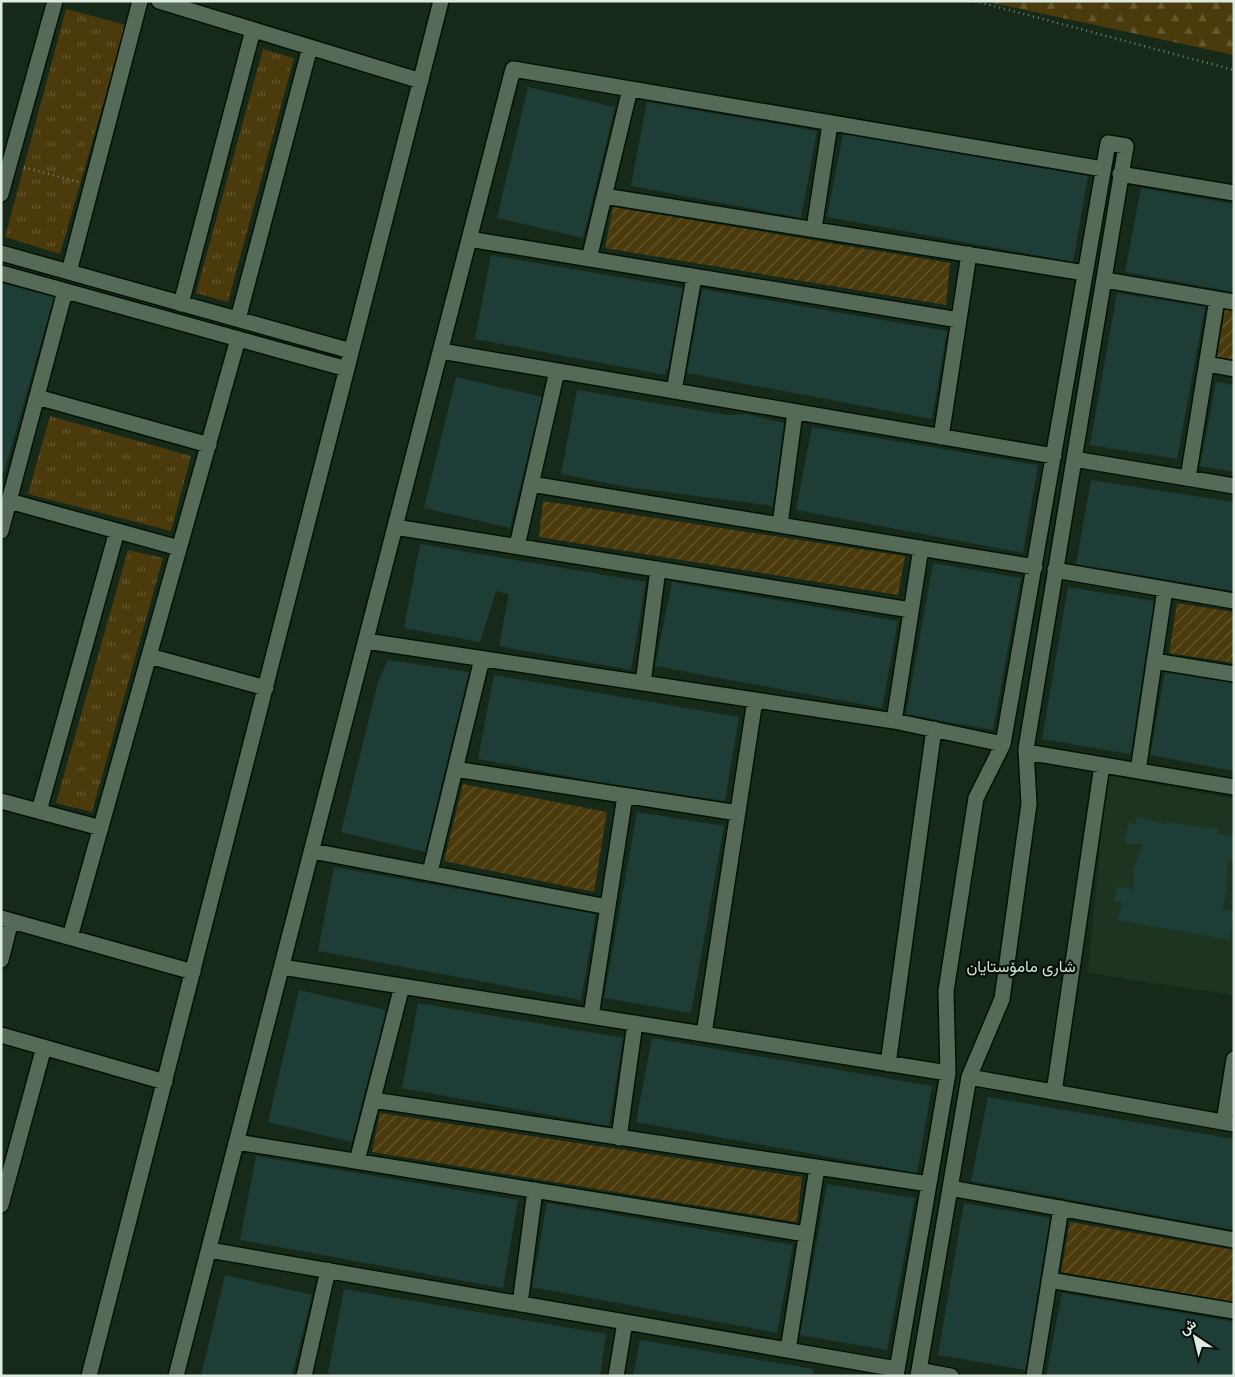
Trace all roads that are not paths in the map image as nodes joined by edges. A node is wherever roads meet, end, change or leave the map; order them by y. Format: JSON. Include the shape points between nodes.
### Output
{"nodes":[{"id":1,"x":55,"y":1,"type":"edge"},
{"id":2,"x":140,"y":1,"type":"edge"},
{"id":3,"x":159,"y":1,"type":"edge"},
{"id":4,"x":441,"y":1,"type":"edge"},
{"id":5,"x":253,"y":30,"type":"junction"},
{"id":6,"x":310,"y":47,"type":"junction"},
{"id":7,"x":421,"y":81,"type":"junction"},
{"id":8,"x":630,"y":89,"type":"junction"},
{"id":9,"x":830,"y":124,"type":"junction"},
{"id":10,"x":1103,"y":169,"type":"junction"},
{"id":11,"x":1120,"y":174,"type":"junction"},
{"id":12,"x":1234,"y":193,"type":"edge"},
{"id":13,"x":1,"y":194,"type":"edge"},
{"id":14,"x":604,"y":196,"type":"junction"},
{"id":15,"x":814,"y":229,"type":"junction"},
{"id":16,"x":469,"y":239,"type":"junction"},
{"id":17,"x":1,"y":253,"type":"edge"},
{"id":18,"x":969,"y":254,"type":"junction"},
{"id":19,"x":589,"y":259,"type":"junction"},
{"id":20,"x":69,"y":272,"type":"junction"},
{"id":21,"x":1,"y":273,"type":"edge"},
{"id":22,"x":1085,"y":273,"type":"junction"},
{"id":23,"x":694,"y":276,"type":"junction"},
{"id":24,"x":1105,"y":280,"type":"junction"},
{"id":25,"x":134,"y":290,"type":"junction"},
{"id":26,"x":65,"y":291,"type":"junction"},
{"id":27,"x":1217,"y":299,"type":"junction"},
{"id":28,"x":1234,"y":302,"type":"edge"},
{"id":29,"x":181,"y":304,"type":"junction"},
{"id":30,"x":129,"y":309,"type":"junction"},
{"id":31,"x":238,"y":319,"type":"junction"},
{"id":32,"x":959,"y":320,"type":"junction"},
{"id":33,"x":261,"y":326,"type":"junction"},
{"id":34,"x":238,"y":339,"type":"junction"},
{"id":35,"x":256,"y":344,"type":"junction"},
{"id":36,"x":352,"y":351,"type":"junction"},
{"id":37,"x":440,"y":352,"type":"junction"},
{"id":38,"x":1206,"y":364,"type":"junction"},
{"id":39,"x":1234,"y":369,"type":"edge"},
{"id":40,"x":347,"y":370,"type":"junction"},
{"id":41,"x":557,"y":371,"type":"junction"},
{"id":42,"x":674,"y":392,"type":"junction"},
{"id":43,"x":37,"y":397,"type":"junction"},
{"id":44,"x":795,"y":412,"type":"junction"},
{"id":45,"x":941,"y":437,"type":"junction"},
{"id":46,"x":209,"y":445,"type":"junction"},
{"id":47,"x":1054,"y":456,"type":"junction"},
{"id":48,"x":1074,"y":459,"type":"junction"},
{"id":49,"x":1188,"y":478,"type":"junction"},
{"id":50,"x":531,"y":484,"type":"junction"},
{"id":51,"x":1234,"y":486,"type":"edge"},
{"id":52,"x":9,"y":501,"type":"junction"},
{"id":53,"x":1045,"y":510,"type":"junction"},
{"id":54,"x":1065,"y":513,"type":"junction"},
{"id":55,"x":780,"y":525,"type":"junction"},
{"id":56,"x":395,"y":527,"type":"junction"},
{"id":57,"x":1,"y":531,"type":"edge"},
{"id":58,"x":117,"y":531,"type":"junction"},
{"id":59,"x":517,"y":546,"type":"junction"},
{"id":60,"x":179,"y":548,"type":"junction"},
{"id":61,"x":921,"y":548,"type":"junction"},
{"id":62,"x":1035,"y":566,"type":"junction"},
{"id":63,"x":658,"y":569,"type":"junction"},
{"id":64,"x":1056,"y":570,"type":"junction"},
{"id":65,"x":1165,"y":589,"type":"junction"},
{"id":66,"x":1234,"y":601,"type":"edge"},
{"id":67,"x":911,"y":610,"type":"junction"},
{"id":68,"x":366,"y":641,"type":"junction"},
{"id":69,"x":149,"y":656,"type":"junction"},
{"id":70,"x":482,"y":659,"type":"junction"},
{"id":71,"x":1154,"y":661,"type":"junction"},
{"id":72,"x":1234,"y":674,"type":"edge"},
{"id":73,"x":644,"y":683,"type":"junction"},
{"id":74,"x":266,"y":688,"type":"junction"},
{"id":75,"x":755,"y":700,"type":"junction"},
{"id":76,"x":894,"y":721,"type":"junction"},
{"id":77,"x":934,"y":729,"type":"junction"},
{"id":78,"x":1003,"y":744,"type":"junction"},
{"id":79,"x":1026,"y":752,"type":"junction"},
{"id":80,"x":1102,"y":765,"type":"junction"},
{"id":81,"x":455,"y":769,"type":"junction"},
{"id":82,"x":1138,"y":771,"type":"junction"},
{"id":83,"x":1234,"y":787,"type":"edge"},
{"id":84,"x":625,"y":796,"type":"junction"},
{"id":85,"x":1,"y":801,"type":"edge"},
{"id":86,"x":39,"y":811,"type":"junction"},
{"id":87,"x":738,"y":813,"type":"junction"},
{"id":88,"x":101,"y":828,"type":"junction"},
{"id":89,"x":312,"y":851,"type":"junction"},
{"id":90,"x":430,"y":872,"type":"junction"},
{"id":91,"x":608,"y":907,"type":"junction"},
{"id":92,"x":6,"y":919,"type":"edge"},
{"id":93,"x":70,"y":937,"type":"junction"},
{"id":94,"x":1,"y":960,"type":"edge"},
{"id":95,"x":282,"y":967,"type":"junction"},
{"id":96,"x":193,"y":972,"type":"junction"},
{"id":97,"x":402,"y":986,"type":"junction"},
{"id":98,"x":591,"y":1016,"type":"junction"},
{"id":99,"x":635,"y":1023,"type":"junction"},
{"id":100,"x":704,"y":1034,"type":"junction"},
{"id":101,"x":1,"y":1035,"type":"edge"},
{"id":102,"x":44,"y":1047,"type":"junction"},
{"id":103,"x":1234,"y":1059,"type":"edge"},
{"id":104,"x":888,"y":1064,"type":"junction"},
{"id":105,"x":948,"y":1073,"type":"junction"},
{"id":106,"x":969,"y":1076,"type":"junction"},
{"id":107,"x":165,"y":1082,"type":"junction"},
{"id":108,"x":1054,"y":1092,"type":"junction"},
{"id":109,"x":373,"y":1100,"type":"junction"},
{"id":110,"x":940,"y":1119,"type":"junction"},
{"id":111,"x":961,"y":1123,"type":"junction"},
{"id":112,"x":1229,"y":1123,"type":"edge"},
{"id":113,"x":619,"y":1138,"type":"junction"},
{"id":114,"x":237,"y":1142,"type":"junction"},
{"id":115,"x":8,"y":1152,"type":"edge"},
{"id":116,"x":357,"y":1161,"type":"junction"},
{"id":117,"x":817,"y":1168,"type":"junction"},
{"id":118,"x":929,"y":1184,"type":"junction"},
{"id":119,"x":950,"y":1188,"type":"junction"},
{"id":120,"x":535,"y":1190,"type":"junction"},
{"id":121,"x":1,"y":1205,"type":"edge"},
{"id":122,"x":1061,"y":1208,"type":"junction"},
{"id":123,"x":806,"y":1234,"type":"junction"},
{"id":124,"x":1234,"y":1240,"type":"edge"},
{"id":125,"x":209,"y":1250,"type":"junction"},
{"id":126,"x":328,"y":1270,"type":"junction"},
{"id":127,"x":1049,"y":1280,"type":"junction"},
{"id":128,"x":520,"y":1304,"type":"junction"},
{"id":129,"x":1234,"y":1311,"type":"edge"},
{"id":130,"x":625,"y":1322,"type":"junction"},
{"id":131,"x":788,"y":1350,"type":"junction"},
{"id":132,"x":897,"y":1372,"type":"edge"},
{"id":133,"x":919,"y":1373,"type":"edge"},
{"id":134,"x":90,"y":1376,"type":"edge"},
{"id":135,"x":176,"y":1376,"type":"edge"},
{"id":136,"x":304,"y":1376,"type":"edge"},
{"id":137,"x":616,"y":1376,"type":"edge"},
{"id":138,"x":951,"y":1376,"type":"edge"},
{"id":139,"x":1034,"y":1376,"type":"edge"}],
"edges":[{"from":1,"to":13,"type":"street"},
{"from":2,"to":20,"type":"street"},
{"from":3,"to":5,"type":"street"},
{"from":4,"to":7,"type":"street"},
{"from":5,"to":6,"type":"street"},
{"from":5,"to":29,"type":"street"},
{"from":6,"to":7,"type":"street"},
{"from":6,"to":31,"type":"street"},
{"from":7,"to":36,"type":"street"},
{"from":8,"to":9,"type":"street"},
{"from":8,"to":14,"type":"street"},
{"from":8,"to":16,"type":"street","via":[[513,69]]},
{"from":9,"to":10,"type":"street"},
{"from":9,"to":15,"type":"street"},
{"from":10,"to":11,"type":"street","via":[[1108,143],[1126,146]]},
{"from":10,"to":22,"type":"street"},
{"from":11,"to":12,"type":"street"},
{"from":11,"to":24,"type":"street"},
{"from":14,"to":15,"type":"street"},
{"from":14,"to":19,"type":"street"},
{"from":15,"to":18,"type":"street"},
{"from":16,"to":19,"type":"street"},
{"from":16,"to":37,"type":"street"},
{"from":17,"to":20,"type":"street"},
{"from":18,"to":22,"type":"street"},
{"from":18,"to":32,"type":"street"},
{"from":19,"to":23,"type":"street"},
{"from":20,"to":25,"type":"street"},
{"from":21,"to":26,"type":"street"},
{"from":22,"to":47,"type":"street"},
{"from":23,"to":32,"type":"street"},
{"from":23,"to":42,"type":"street"},
{"from":24,"to":27,"type":"street"},
{"from":24,"to":48,"type":"street"},
{"from":25,"to":29,"type":"street"},
{"from":25,"to":30,"type":"street"},
{"from":26,"to":30,"type":"street"},
{"from":26,"to":43,"type":"street"},
{"from":27,"to":28,"type":"street"},
{"from":27,"to":38,"type":"street"},
{"from":29,"to":31,"type":"street"},
{"from":30,"to":34,"type":"street"},
{"from":31,"to":33,"type":"street"},
{"from":32,"to":45,"type":"street"},
{"from":33,"to":35,"type":"street"},
{"from":33,"to":36,"type":"street"},
{"from":34,"to":35,"type":"street"},
{"from":34,"to":46,"type":"street"},
{"from":35,"to":40,"type":"street"},
{"from":36,"to":40,"type":"street"},
{"from":37,"to":41,"type":"street"},
{"from":37,"to":56,"type":"street"},
{"from":38,"to":39,"type":"street"},
{"from":38,"to":49,"type":"street"},
{"from":40,"to":74,"type":"street"},
{"from":41,"to":42,"type":"street"},
{"from":41,"to":50,"type":"street"},
{"from":42,"to":44,"type":"street"},
{"from":43,"to":46,"type":"street"},
{"from":43,"to":52,"type":"street"},
{"from":44,"to":45,"type":"street"},
{"from":44,"to":55,"type":"street"},
{"from":45,"to":47,"type":"street"},
{"from":46,"to":60,"type":"street"},
{"from":47,"to":53,"type":"street"},
{"from":48,"to":49,"type":"street"},
{"from":48,"to":54,"type":"street"},
{"from":49,"to":51,"type":"street"},
{"from":50,"to":55,"type":"street"},
{"from":50,"to":59,"type":"street"},
{"from":52,"to":57,"type":"street"},
{"from":52,"to":58,"type":"street"},
{"from":53,"to":54,"type":"street"},
{"from":53,"to":62,"type":"street"},
{"from":54,"to":64,"type":"street"},
{"from":55,"to":61,"type":"street"},
{"from":56,"to":59,"type":"street"},
{"from":56,"to":68,"type":"street"},
{"from":58,"to":60,"type":"street"},
{"from":58,"to":86,"type":"street"},
{"from":59,"to":63,"type":"street"},
{"from":60,"to":69,"type":"street"},
{"from":61,"to":62,"type":"street"},
{"from":61,"to":67,"type":"street"},
{"from":62,"to":78,"type":"street"},
{"from":63,"to":67,"type":"street"},
{"from":63,"to":73,"type":"street"},
{"from":64,"to":65,"type":"street"},
{"from":64,"to":79,"type":"street"},
{"from":65,"to":66,"type":"street"},
{"from":65,"to":71,"type":"street"},
{"from":67,"to":76,"type":"street"},
{"from":68,"to":70,"type":"street"},
{"from":68,"to":89,"type":"street"},
{"from":69,"to":74,"type":"street"},
{"from":69,"to":88,"type":"street"},
{"from":70,"to":73,"type":"street"},
{"from":70,"to":81,"type":"street"},
{"from":71,"to":72,"type":"street"},
{"from":71,"to":82,"type":"street"},
{"from":73,"to":75,"type":"street"},
{"from":74,"to":96,"type":"street"},
{"from":75,"to":76,"type":"street"},
{"from":75,"to":87,"type":"street"},
{"from":76,"to":77,"type":"street"},
{"from":77,"to":78,"type":"street"},
{"from":77,"to":104,"type":"street"},
{"from":78,"to":105,"type":"street","via":[[976,798],[946,992]]},
{"from":79,"to":80,"type":"street"},
{"from":79,"to":106,"type":"street","via":[[1029,804],[1002,999]]},
{"from":80,"to":82,"type":"street"},
{"from":80,"to":108,"type":"street"},
{"from":81,"to":84,"type":"street"},
{"from":81,"to":90,"type":"street"},
{"from":82,"to":83,"type":"street"},
{"from":84,"to":87,"type":"street"},
{"from":84,"to":91,"type":"street"},
{"from":85,"to":86,"type":"street"},
{"from":86,"to":88,"type":"street"},
{"from":87,"to":100,"type":"street"},
{"from":88,"to":93,"type":"street"},
{"from":89,"to":90,"type":"street"},
{"from":89,"to":95,"type":"street"},
{"from":90,"to":91,"type":"street"},
{"from":91,"to":98,"type":"street"},
{"from":92,"to":93,"type":"street"},
{"from":92,"to":94,"type":"street"},
{"from":93,"to":96,"type":"street"},
{"from":95,"to":97,"type":"street"},
{"from":95,"to":114,"type":"street"},
{"from":96,"to":107,"type":"street"},
{"from":97,"to":98,"type":"street"},
{"from":97,"to":109,"type":"street"},
{"from":98,"to":99,"type":"street"},
{"from":99,"to":100,"type":"street"},
{"from":99,"to":113,"type":"street"},
{"from":100,"to":104,"type":"street"},
{"from":101,"to":102,"type":"street"},
{"from":102,"to":107,"type":"street"},
{"from":102,"to":115,"type":"street"},
{"from":103,"to":112,"type":"street"},
{"from":104,"to":105,"type":"street"},
{"from":105,"to":110,"type":"street"},
{"from":106,"to":108,"type":"street"},
{"from":106,"to":111,"type":"street"},
{"from":107,"to":134,"type":"street"},
{"from":108,"to":112,"type":"street"},
{"from":109,"to":113,"type":"street"},
{"from":109,"to":116,"type":"street"},
{"from":110,"to":111,"type":"street"},
{"from":110,"to":118,"type":"street"},
{"from":111,"to":119,"type":"street"},
{"from":113,"to":117,"type":"street"},
{"from":114,"to":116,"type":"street"},
{"from":114,"to":125,"type":"street"},
{"from":115,"to":121,"type":"street"},
{"from":116,"to":120,"type":"street"},
{"from":117,"to":118,"type":"street"},
{"from":117,"to":123,"type":"street"},
{"from":118,"to":132,"type":"street"},
{"from":119,"to":122,"type":"street"},
{"from":119,"to":133,"type":"street"},
{"from":120,"to":123,"type":"street"},
{"from":120,"to":128,"type":"street"},
{"from":122,"to":124,"type":"street"},
{"from":122,"to":127,"type":"street"},
{"from":123,"to":131,"type":"street"},
{"from":125,"to":126,"type":"street"},
{"from":125,"to":135,"type":"street"},
{"from":126,"to":128,"type":"street"},
{"from":126,"to":136,"type":"street"},
{"from":127,"to":129,"type":"street"},
{"from":127,"to":139,"type":"street"},
{"from":128,"to":130,"type":"street"},
{"from":130,"to":131,"type":"street"},
{"from":130,"to":137,"type":"street"},
{"from":131,"to":132,"type":"street"},
{"from":133,"to":138,"type":"street"}]}
